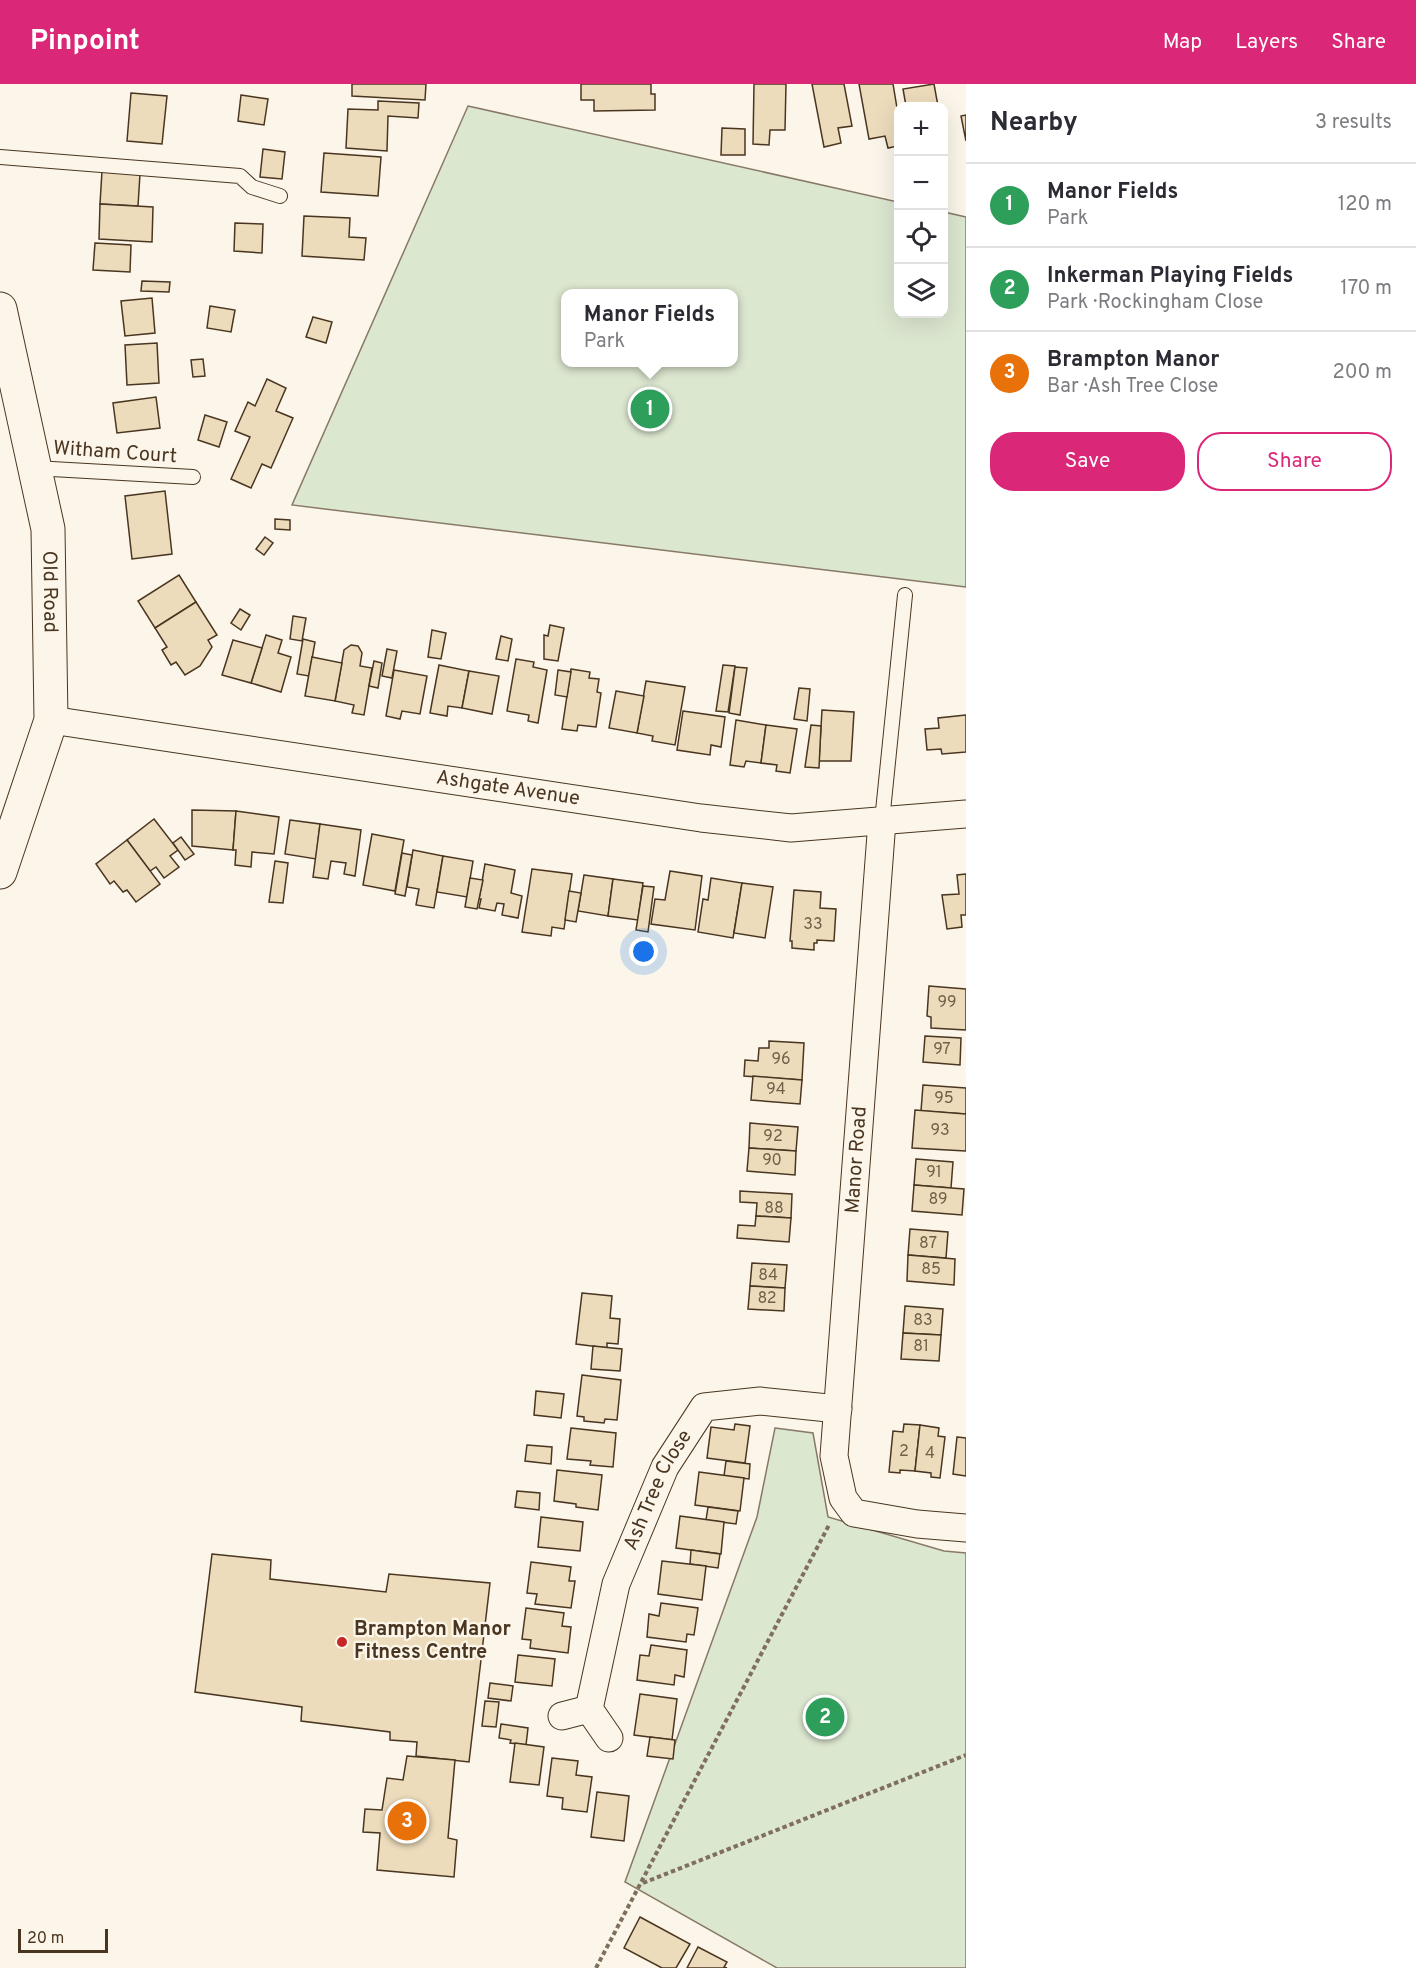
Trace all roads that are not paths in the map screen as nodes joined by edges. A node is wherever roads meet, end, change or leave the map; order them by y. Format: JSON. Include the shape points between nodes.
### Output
{"nodes":[{"id":1,"x":0,"y":157,"type":"edge"},
{"id":2,"x":280,"y":196,"type":"dead end"},
{"id":3,"x":0,"y":309,"type":"edge"},
{"id":4,"x":34,"y":468,"type":"junction"},
{"id":5,"x":193,"y":477,"type":"dead end"},
{"id":6,"x":905,"y":595,"type":"dead end"},
{"id":7,"x":51,"y":720,"type":"junction"},
{"id":8,"x":966,"y":814,"type":"edge"},
{"id":9,"x":882,"y":821,"type":"junction"},
{"id":10,"x":0,"y":872,"type":"edge"},
{"id":11,"x":838,"y":1409,"type":"junction"},
{"id":12,"x":966,"y":1528,"type":"edge"},
{"id":13,"x":589,"y":1709,"type":"junction"},
{"id":14,"x":562,"y":1716,"type":"dead end"},
{"id":15,"x":609,"y":1738,"type":"dead end"}],
"edges":[{"from":1,"to":2,"type":"lane","via":[[240,176],[252,187]]},
{"from":3,"to":4,"type":"street","name":"Old Road"},
{"from":4,"to":5,"type":"lane","name":"Witham Court"},
{"from":4,"to":7,"type":"street","name":"Old Road","via":[[48,529]]},
{"from":6,"to":9,"type":"lane"},
{"from":7,"to":9,"type":"street","name":"Ashgate Avenue","via":[[701,818],[791,828]]},
{"from":7,"to":10,"type":"street","name":"Old Road"},
{"from":8,"to":9,"type":"street","name":"Ashgate Avenue"},
{"from":9,"to":11,"type":"street","name":"Manor Road"},
{"from":11,"to":12,"type":"street","name":"Manor Road","via":[[834,1456],[843,1498],[854,1513]]},
{"from":11,"to":13,"type":"street","name":"Ash Tree Close","via":[[760,1401],[704,1407],[665,1467],[616,1584]]},
{"from":13,"to":14,"type":"street"},
{"from":13,"to":15,"type":"street"}]}
